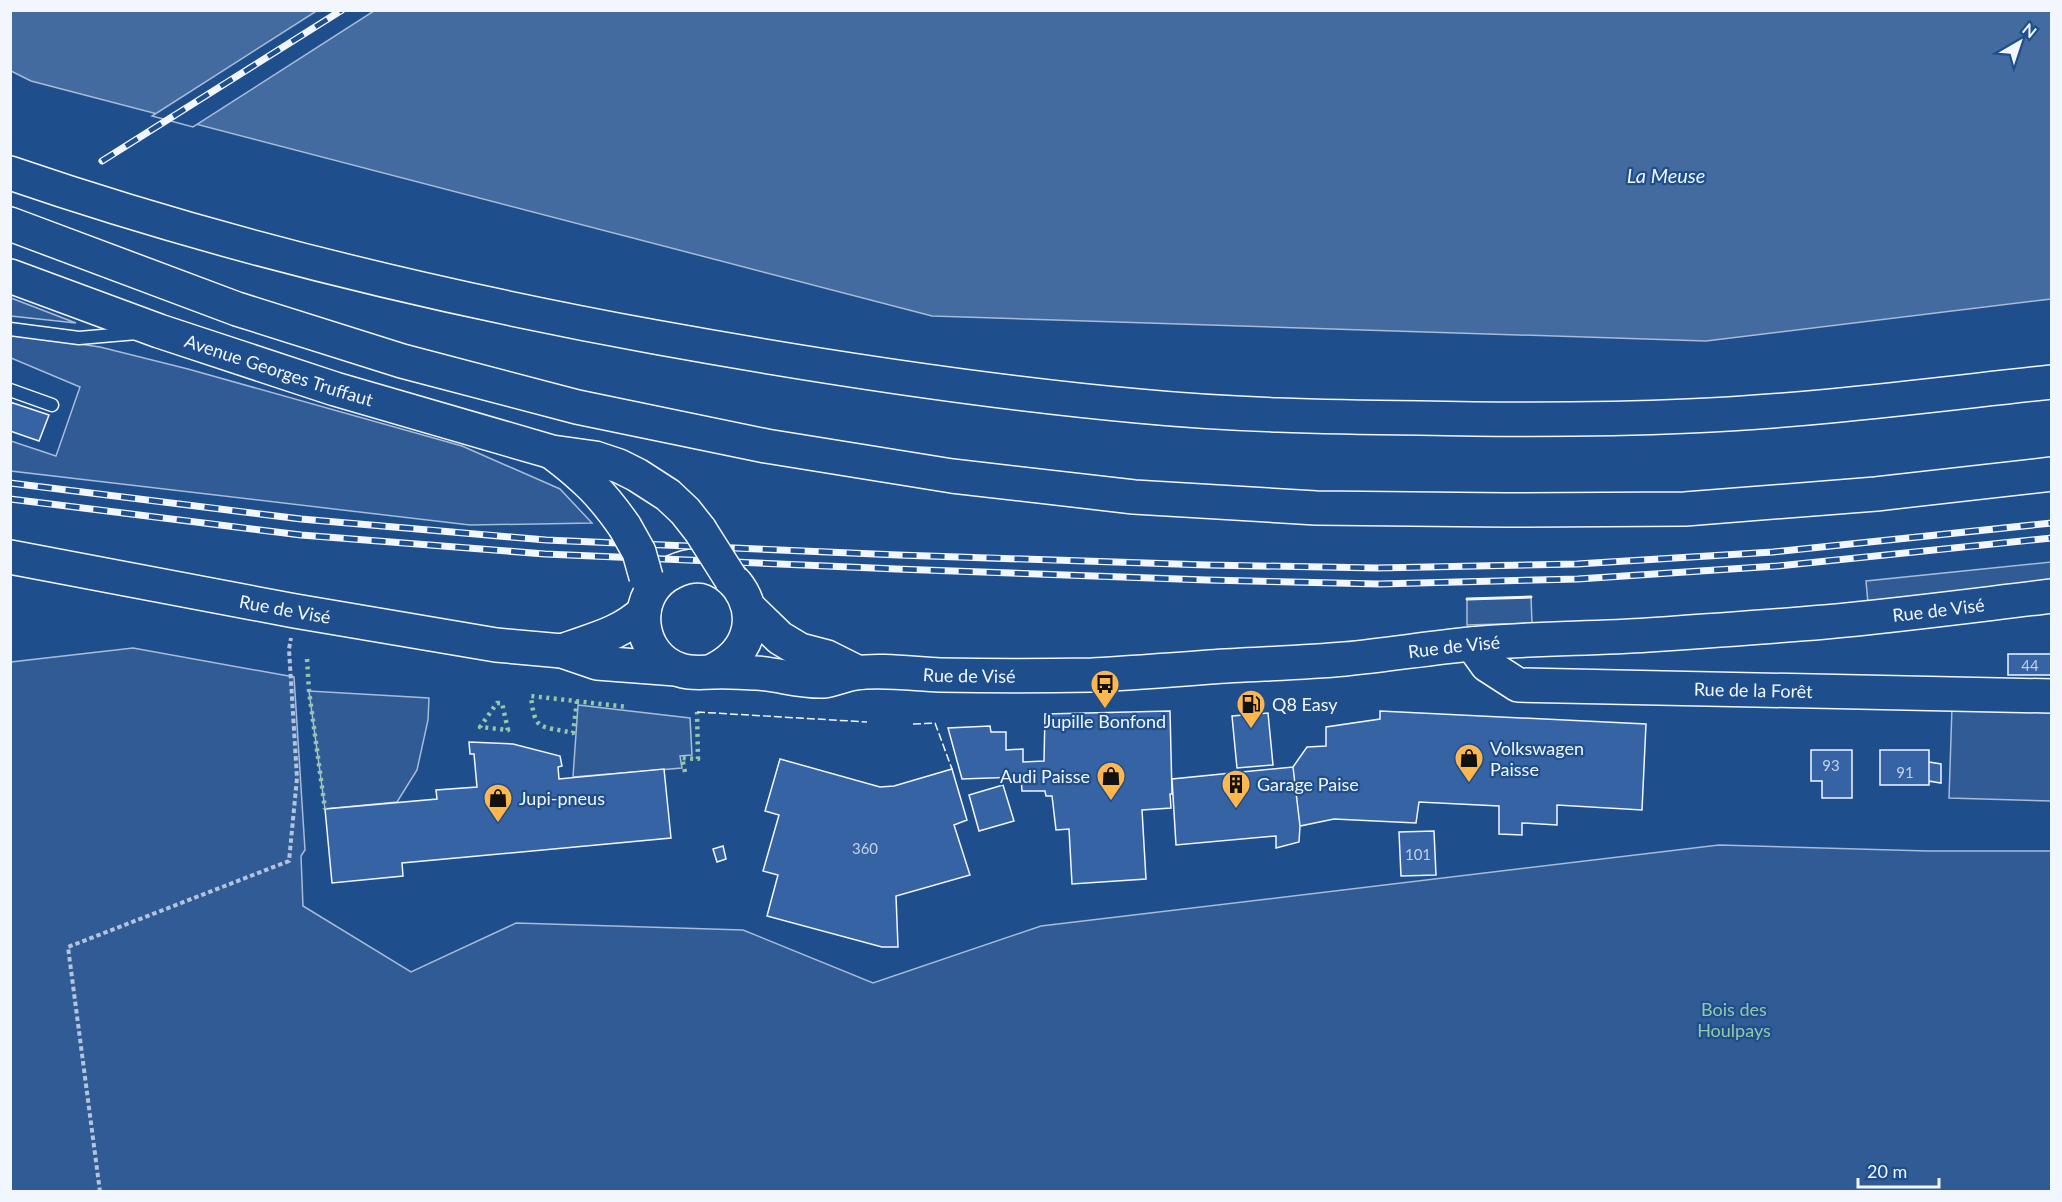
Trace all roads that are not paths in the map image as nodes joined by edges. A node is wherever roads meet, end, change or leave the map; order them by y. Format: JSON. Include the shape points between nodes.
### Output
{"nodes":[{"id":1,"x":10,"y":173,"type":"edge"},
{"id":2,"x":10,"y":224,"type":"edge"},
{"id":3,"x":10,"y":276,"type":"edge"},
{"id":4,"x":10,"y":329,"type":"edge"},
{"id":5,"x":159,"y":331,"type":"junction"},
{"id":6,"x":2052,"y":382,"type":"edge"},
{"id":7,"x":10,"y":390,"type":"edge"},
{"id":8,"x":52,"y":405,"type":"dead end"},
{"id":9,"x":552,"y":452,"type":"junction"},
{"id":10,"x":2052,"y":474,"type":"edge"},
{"id":11,"x":10,"y":557,"type":"edge"},
{"id":12,"x":731,"y":579,"type":"junction"},
{"id":13,"x":650,"y":590,"type":"junction"},
{"id":14,"x":2052,"y":596,"type":"edge"},
{"id":15,"x":749,"y":608,"type":"junction"},
{"id":16,"x":1472,"y":644,"type":"junction"},
{"id":17,"x":562,"y":651,"type":"junction"},
{"id":18,"x":676,"y":669,"type":"junction"},
{"id":19,"x":712,"y":671,"type":"junction"},
{"id":20,"x":857,"y":672,"type":"junction"},
{"id":21,"x":2052,"y":696,"type":"edge"}],
"edges":[{"from":1,"to":6,"type":"main road","via":[[261,249],[513,309],[780,360],[959,386],[1141,406],[1326,417],[1502,420],[1691,416]]},
{"from":2,"to":10,"type":"main road","via":[[237,309],[413,364],[577,407],[765,446],[952,476],[1134,497],[1316,508],[1530,510],[1685,509],[1876,494]]},
{"from":3,"to":5,"type":"main road","name":"Avenue Georges Truffaut"},
{"from":4,"to":5,"type":"lane","via":[[79,338]]},
{"from":5,"to":9,"type":"main road","name":"Avenue Georges Truffaut","via":[[334,389]]},
{"from":7,"to":8,"type":"lane"},
{"from":9,"to":12,"type":"main road","name":"Avenue Georges Truffaut","bridge":true,"via":[[595,458],[637,475],[668,495],[700,530]]},
{"from":9,"to":13,"type":"main road","name":"Avenue Georges Truffaut","bridge":true,"via":[[607,501],[639,552]]},
{"from":11,"to":17,"type":"main road","name":"Rue de Visé","via":[[317,615],[496,645]]},
{"from":12,"to":13,"type":"main road","name":"Rue de Visé","via":[[703,566],[683,568]]},
{"from":12,"to":15,"type":"main road","name":"Rue de Visé"},
{"from":13,"to":17,"type":"main road","name":"Rue de Visé","via":[[629,625]]},
{"from":13,"to":18,"type":"main road","via":[[643,624],[648,642],[659,658]]},
{"from":14,"to":16,"type":"main road","name":"Rue de Visé","via":[[1826,622]]},
{"from":15,"to":19,"type":"main road","via":[[748,632],[740,650]]},
{"from":15,"to":20,"type":"main road","name":"Rue de Visé","via":[[780,638],[800,650],[827,657]]},
{"from":16,"to":20,"type":"main road","name":"Rue de Visé","via":[[1347,659],[1092,675]]},
{"from":16,"to":21,"type":"main road","name":"Rue de la Forêt","via":[[1488,665],[1518,685]]},
{"from":17,"to":18,"type":"main road","name":"Rue de Visé","via":[[597,663]]},
{"from":18,"to":19,"type":"main road","name":"Rue de Visé"},
{"from":19,"to":20,"type":"main road","name":"Rue de Visé","via":[[822,681]]}]}
